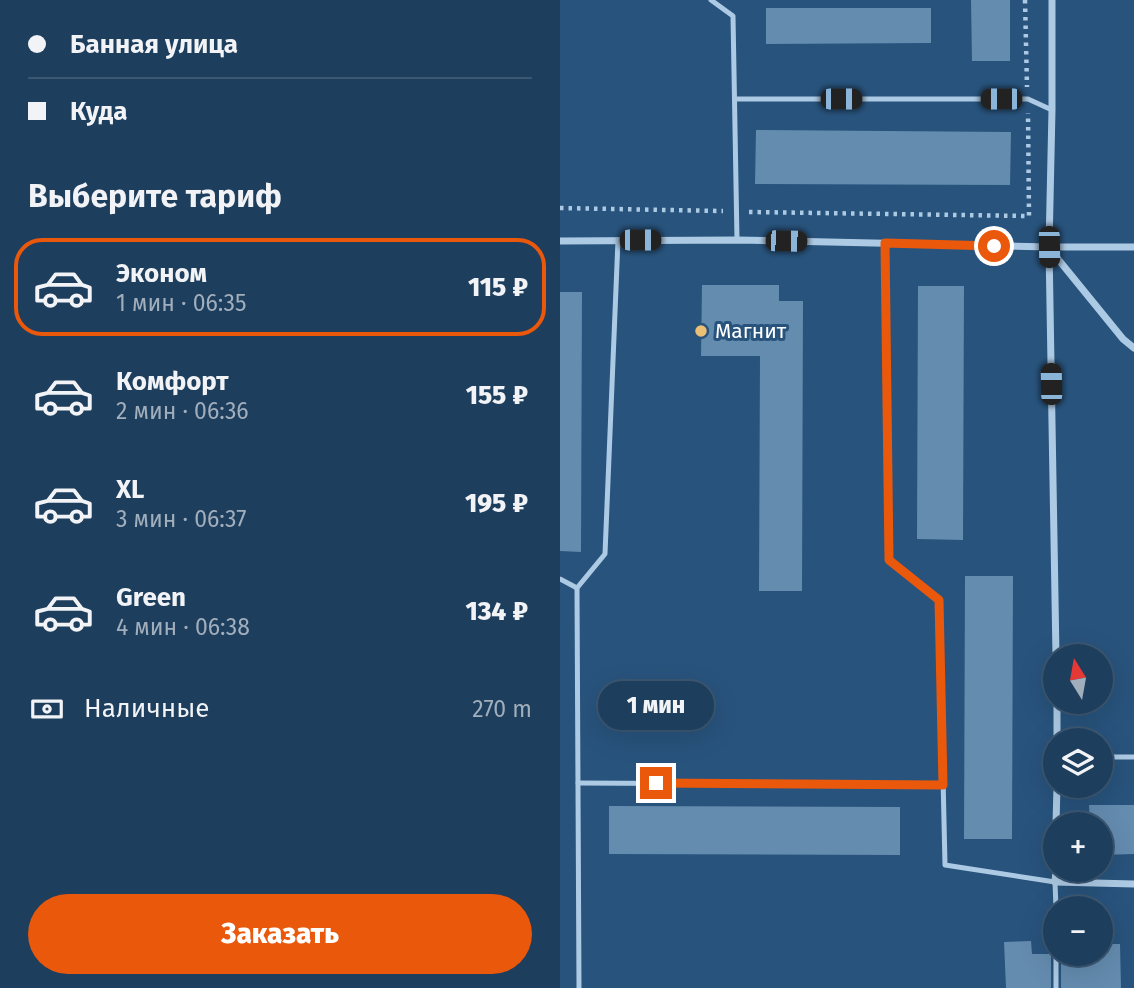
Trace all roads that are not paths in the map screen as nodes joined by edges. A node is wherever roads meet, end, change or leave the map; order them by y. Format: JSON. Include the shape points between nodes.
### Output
{"nodes":[{"id":1,"x":711,"y":0,"type":"edge"},
{"id":2,"x":1052,"y":0,"type":"edge"},
{"id":3,"x":734,"y":99,"type":"junction"},
{"id":4,"x":1052,"y":110,"type":"junction"},
{"id":5,"x":618,"y":240,"type":"junction"},
{"id":6,"x":737,"y":240,"type":"junction"},
{"id":7,"x":560,"y":241,"type":"edge"},
{"id":8,"x":885,"y":243,"type":"junction"},
{"id":9,"x":1049,"y":247,"type":"junction"},
{"id":10,"x":1134,"y":247,"type":"edge"},
{"id":11,"x":1134,"y":348,"type":"edge"},
{"id":12,"x":560,"y":579,"type":"edge"},
{"id":13,"x":578,"y":588,"type":"junction"},
{"id":14,"x":1056,"y":644,"type":"edge"},
{"id":15,"x":1113,"y":757,"type":"edge"},
{"id":16,"x":1134,"y":757,"type":"edge"},
{"id":17,"x":578,"y":783,"type":"junction"},
{"id":18,"x":943,"y":785,"type":"junction"},
{"id":19,"x":1043,"y":880,"type":"edge"},
{"id":20,"x":1055,"y":882,"type":"joint"},
{"id":21,"x":1134,"y":884,"type":"edge"},
{"id":22,"x":1055,"y":896,"type":"edge"},
{"id":23,"x":1056,"y":966,"type":"edge"},
{"id":24,"x":579,"y":988,"type":"edge"},
{"id":25,"x":1056,"y":988,"type":"edge"}],
"edges":[{"from":1,"to":3,"type":"lane","via":[[733,16]]},
{"from":2,"to":4,"type":"street"},
{"from":3,"to":4,"type":"lane","via":[[1028,99]]},
{"from":3,"to":6,"type":"lane"},
{"from":4,"to":9,"type":"street"},
{"from":5,"to":6,"type":"street"},
{"from":5,"to":7,"type":"street"},
{"from":5,"to":13,"type":"lane","via":[[605,554]]},
{"from":6,"to":8,"type":"street"},
{"from":8,"to":9,"type":"street"},
{"from":8,"to":18,"type":"lane","via":[[889,560],[939,600]]},
{"from":9,"to":10,"type":"street"},
{"from":9,"to":11,"type":"street"},
{"from":9,"to":14,"type":"street"},
{"from":12,"to":13,"type":"lane"},
{"from":13,"to":17,"type":"lane"},
{"from":15,"to":16,"type":"lane"},
{"from":17,"to":18,"type":"lane"},
{"from":17,"to":24,"type":"lane"},
{"from":18,"to":19,"type":"lane","via":[[945,865]]},
{"from":20,"to":21,"type":"street"},
{"from":20,"to":22,"type":"lane"},
{"from":23,"to":25,"type":"lane"}]}
